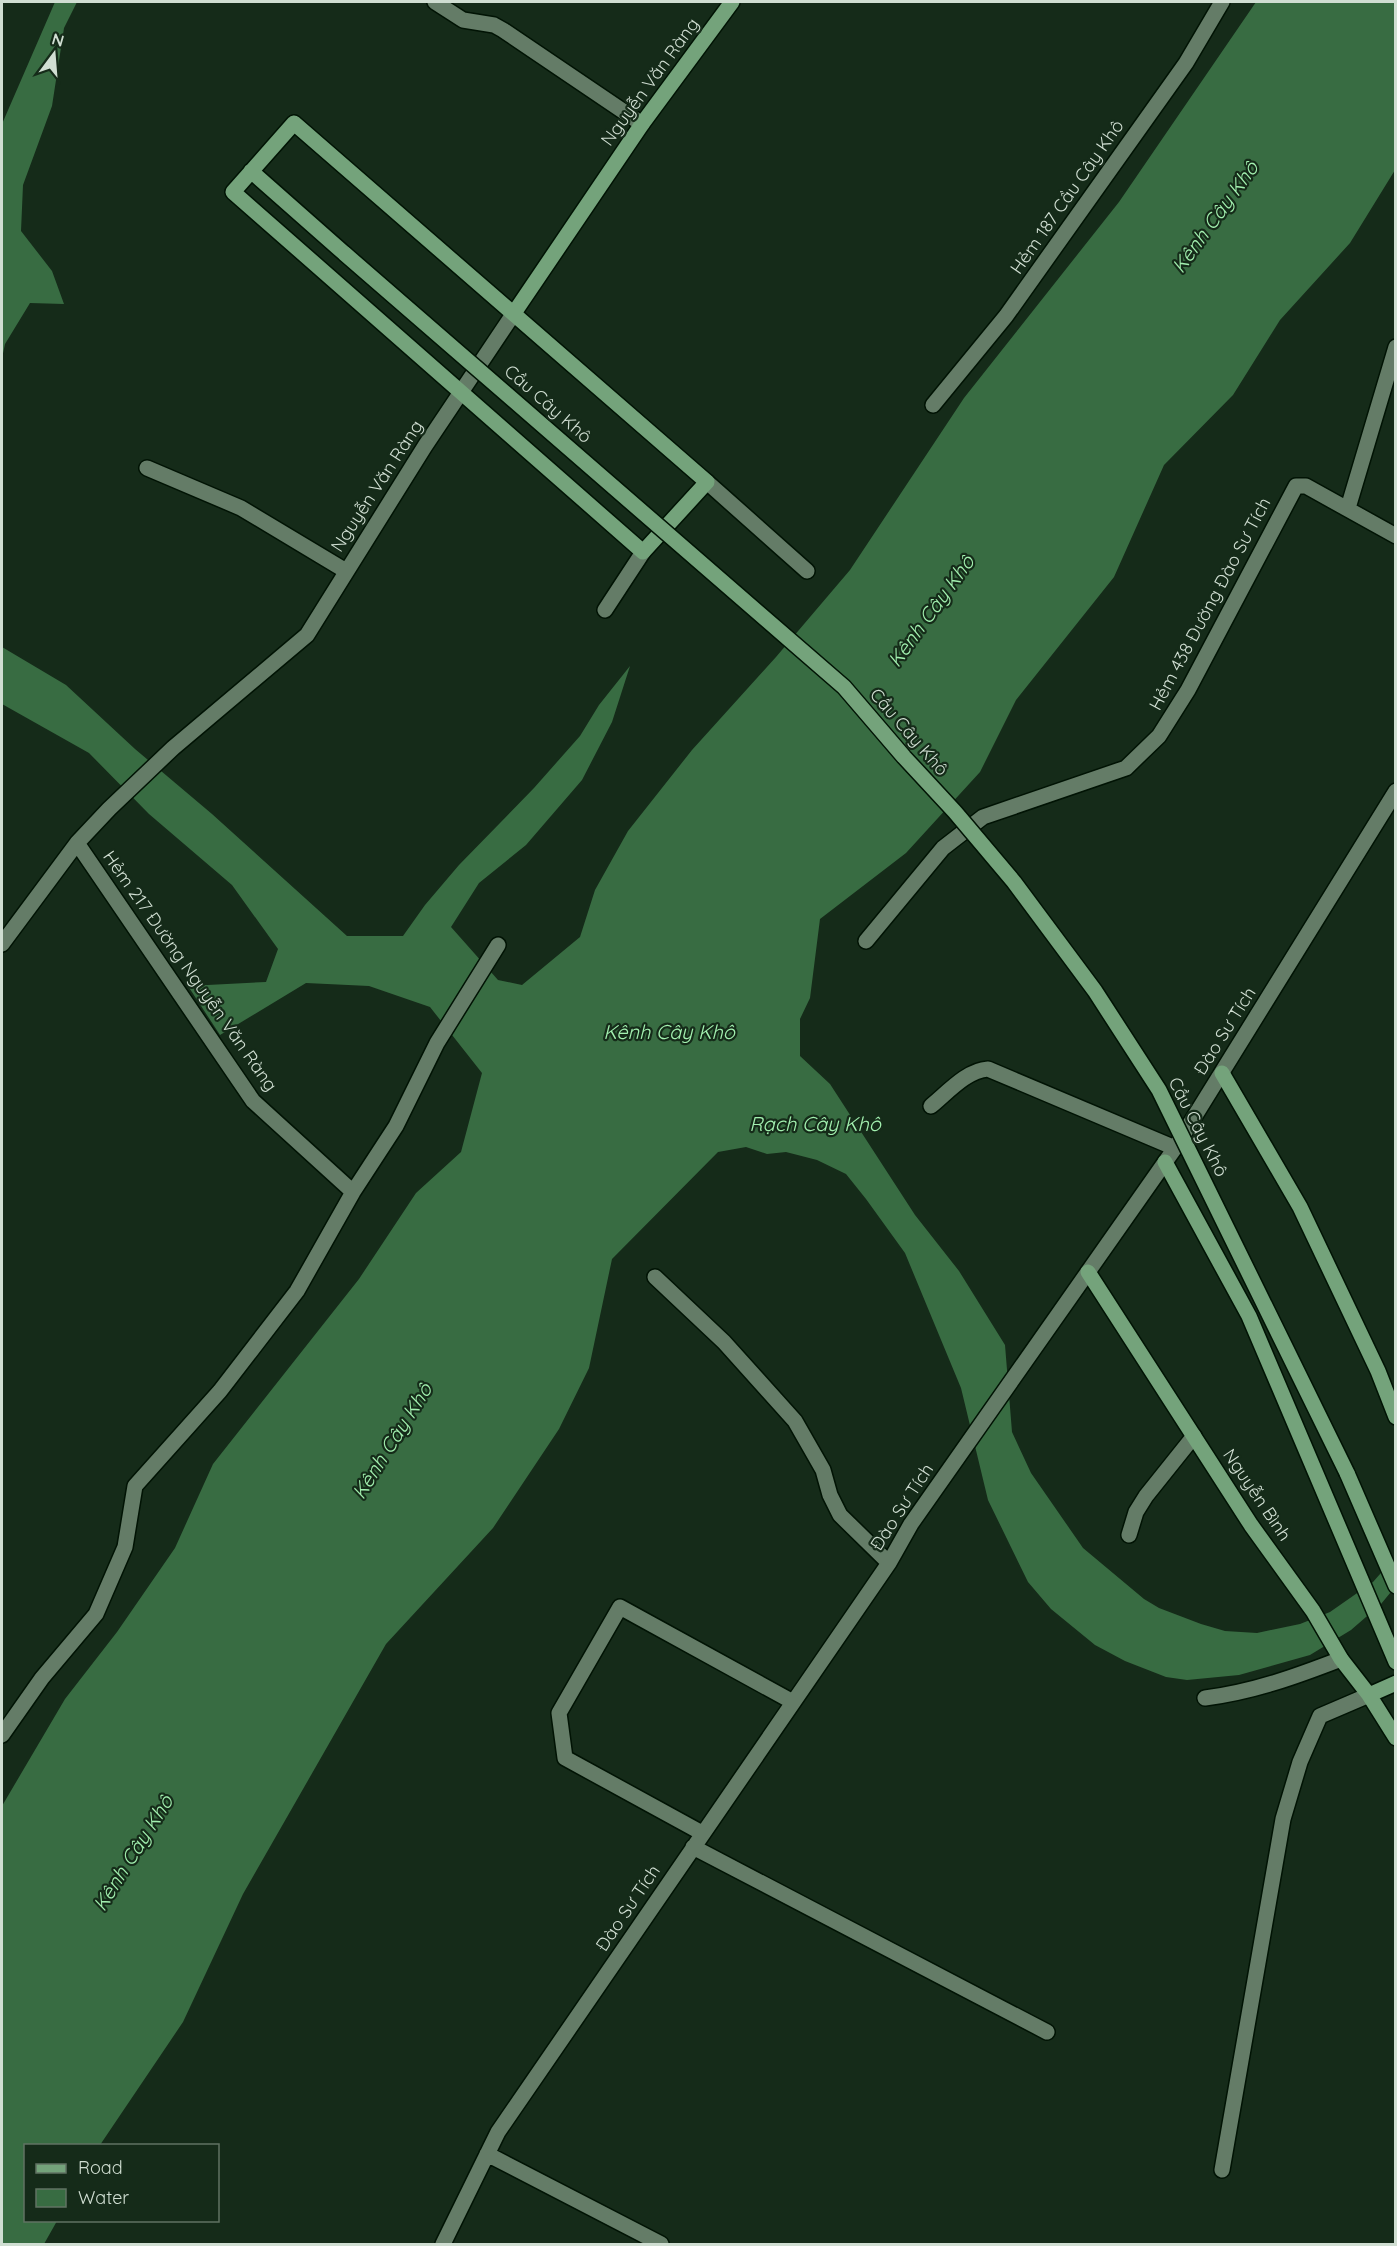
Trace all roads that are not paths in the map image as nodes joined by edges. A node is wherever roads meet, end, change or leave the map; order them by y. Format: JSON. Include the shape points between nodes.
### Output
{"nodes":[{"id":1,"x":435,"y":2,"type":"edge"},
{"id":2,"x":732,"y":2,"type":"edge"},
{"id":3,"x":1221,"y":2,"type":"edge"},
{"id":4,"x":642,"y":124,"type":"junction"},
{"id":5,"x":251,"y":171,"type":"junction"},
{"id":6,"x":514,"y":313,"type":"junction"},
{"id":7,"x":1395,"y":347,"type":"edge"},
{"id":8,"x":462,"y":391,"type":"junction"},
{"id":9,"x":933,"y":405,"type":"dead end"},
{"id":10,"x":147,"y":468,"type":"dead end"},
{"id":11,"x":707,"y":482,"type":"junction"},
{"id":12,"x":1348,"y":508,"type":"junction"},
{"id":13,"x":1395,"y":536,"type":"edge"},
{"id":14,"x":643,"y":552,"type":"junction"},
{"id":15,"x":346,"y":571,"type":"junction"},
{"id":16,"x":807,"y":571,"type":"dead end"},
{"id":17,"x":605,"y":610,"type":"dead end"},
{"id":18,"x":1395,"y":791,"type":"edge"},
{"id":19,"x":77,"y":843,"type":"junction"},
{"id":20,"x":866,"y":941,"type":"dead end"},
{"id":21,"x":2,"y":944,"type":"edge"},
{"id":22,"x":498,"y":945,"type":"dead end"},
{"id":23,"x":1222,"y":1073,"type":"junction"},
{"id":24,"x":931,"y":1106,"type":"dead end"},
{"id":25,"x":1175,"y":1148,"type":"junction"},
{"id":26,"x":1165,"y":1162,"type":"junction"},
{"id":27,"x":353,"y":1192,"type":"junction"},
{"id":28,"x":1088,"y":1272,"type":"junction"},
{"id":29,"x":655,"y":1277,"type":"dead end"},
{"id":30,"x":1395,"y":1417,"type":"edge"},
{"id":31,"x":1194,"y":1436,"type":"junction"},
{"id":32,"x":1129,"y":1535,"type":"dead end"},
{"id":33,"x":889,"y":1563,"type":"junction"},
{"id":34,"x":1395,"y":1586,"type":"edge"},
{"id":35,"x":1339,"y":1653,"type":"junction"},
{"id":36,"x":1395,"y":1662,"type":"edge"},
{"id":37,"x":1395,"y":1683,"type":"edge"},
{"id":38,"x":1369,"y":1695,"type":"junction"},
{"id":39,"x":1205,"y":1698,"type":"dead end"},
{"id":40,"x":793,"y":1702,"type":"junction"},
{"id":41,"x":2,"y":1736,"type":"edge"},
{"id":42,"x":1395,"y":1738,"type":"edge"},
{"id":43,"x":702,"y":1833,"type":"junction"},
{"id":44,"x":693,"y":1847,"type":"junction"},
{"id":45,"x":1047,"y":2032,"type":"dead end"},
{"id":46,"x":488,"y":2154,"type":"junction"},
{"id":47,"x":1222,"y":2170,"type":"dead end"},
{"id":48,"x":443,"y":2244,"type":"edge"},
{"id":49,"x":662,"y":2244,"type":"edge"}],
"edges":[{"from":1,"to":4,"type":"street","via":[[463,20],[503,30]]},
{"from":2,"to":4,"type":"main road","name":"Nguyễn Văn Ràng"},
{"from":3,"to":9,"type":"street","name":"Hẻm 187 Cầu Cây Khô","via":[[1185,63],[1006,316]]},
{"from":4,"to":6,"type":"main road","name":"Nguyễn Văn Ràng"},
{"from":5,"to":6,"type":"main road","via":[[294,123]]},
{"from":5,"to":8,"type":"main road","via":[[233,192]]},
{"from":5,"to":34,"type":"main road","name":"Cầu Cây Khô","bridge":true,"via":[[844,687],[1014,882],[1095,991],[1159,1090],[1347,1473]]},
{"from":6,"to":8,"type":"street","name":"Nguyễn Văn Ràng"},
{"from":6,"to":11,"type":"main road"},
{"from":7,"to":12,"type":"street"},
{"from":8,"to":14,"type":"main road"},
{"from":8,"to":15,"type":"street","name":"Nguyễn Văn Ràng"},
{"from":10,"to":15,"type":"street","via":[[241,507]]},
{"from":11,"to":14,"type":"main road"},
{"from":11,"to":16,"type":"street"},
{"from":12,"to":13,"type":"street","name":"Hẻm 438 Đường Đào Sư Tích"},
{"from":12,"to":20,"type":"street","name":"Hẻm 438 Đường Đào Sư Tích","via":[[1306,486],[1296,486],[1188,690],[1159,736],[1126,768],[983,817],[943,848]]},
{"from":14,"to":17,"type":"street"},
{"from":15,"to":19,"type":"street","name":"Nguyễn Văn Ràng","via":[[307,634],[173,748]]},
{"from":18,"to":23,"type":"street","name":"Đào Sư Tích"},
{"from":19,"to":21,"type":"street","name":"Nguyễn Văn Ràng"},
{"from":19,"to":27,"type":"street","name":"Hẻm 217 Đường Nguyễn Văn Ràng","via":[[253,1101]]},
{"from":22,"to":27,"type":"street","via":[[437,1043],[396,1126]]},
{"from":23,"to":25,"type":"street","name":"Đào Sư Tích"},
{"from":23,"to":30,"type":"main road","via":[[1300,1207]]},
{"from":24,"to":25,"type":"street","via":[[978,1069],[988,1069]]},
{"from":25,"to":26,"type":"street","name":"Đào Sư Tích"},
{"from":26,"to":28,"type":"street","name":"Đào Sư Tích"},
{"from":26,"to":36,"type":"main road","via":[[1249,1316]]},
{"from":27,"to":41,"type":"street","via":[[297,1291],[220,1391],[135,1486],[125,1547],[96,1614],[42,1678]]},
{"from":28,"to":31,"type":"main road","name":"Nguyễn Bình"},
{"from":28,"to":33,"type":"street","name":"Đào Sư Tích","via":[[911,1524]]},
{"from":29,"to":33,"type":"street","via":[[724,1342],[795,1421],[823,1470],[840,1515]]},
{"from":31,"to":32,"type":"street","via":[[1146,1496]]},
{"from":31,"to":35,"type":"main road","name":"Nguyễn Bình"},
{"from":33,"to":40,"type":"street","name":"Đào Sư Tích"},
{"from":35,"to":38,"type":"main road","name":"Nguyễn Bình"},
{"from":35,"to":39,"type":"street","via":[[1271,1685]]},
{"from":37,"to":38,"type":"main road"},
{"from":38,"to":42,"type":"main road","name":"Nguyễn Bình"},
{"from":38,"to":47,"type":"street","via":[[1320,1716],[1300,1762],[1283,1819]]},
{"from":40,"to":43,"type":"street","name":"Đào Sư Tích"},
{"from":40,"to":43,"type":"street","via":[[620,1607],[558,1713],[565,1758]]},
{"from":43,"to":44,"type":"street","name":"Đào Sư Tích"},
{"from":44,"to":45,"type":"street"},
{"from":44,"to":46,"type":"street","name":"Đào Sư Tích","via":[[498,2132]]},
{"from":46,"to":48,"type":"street","name":"Đào Sư Tích"},
{"from":46,"to":49,"type":"street"}]}
